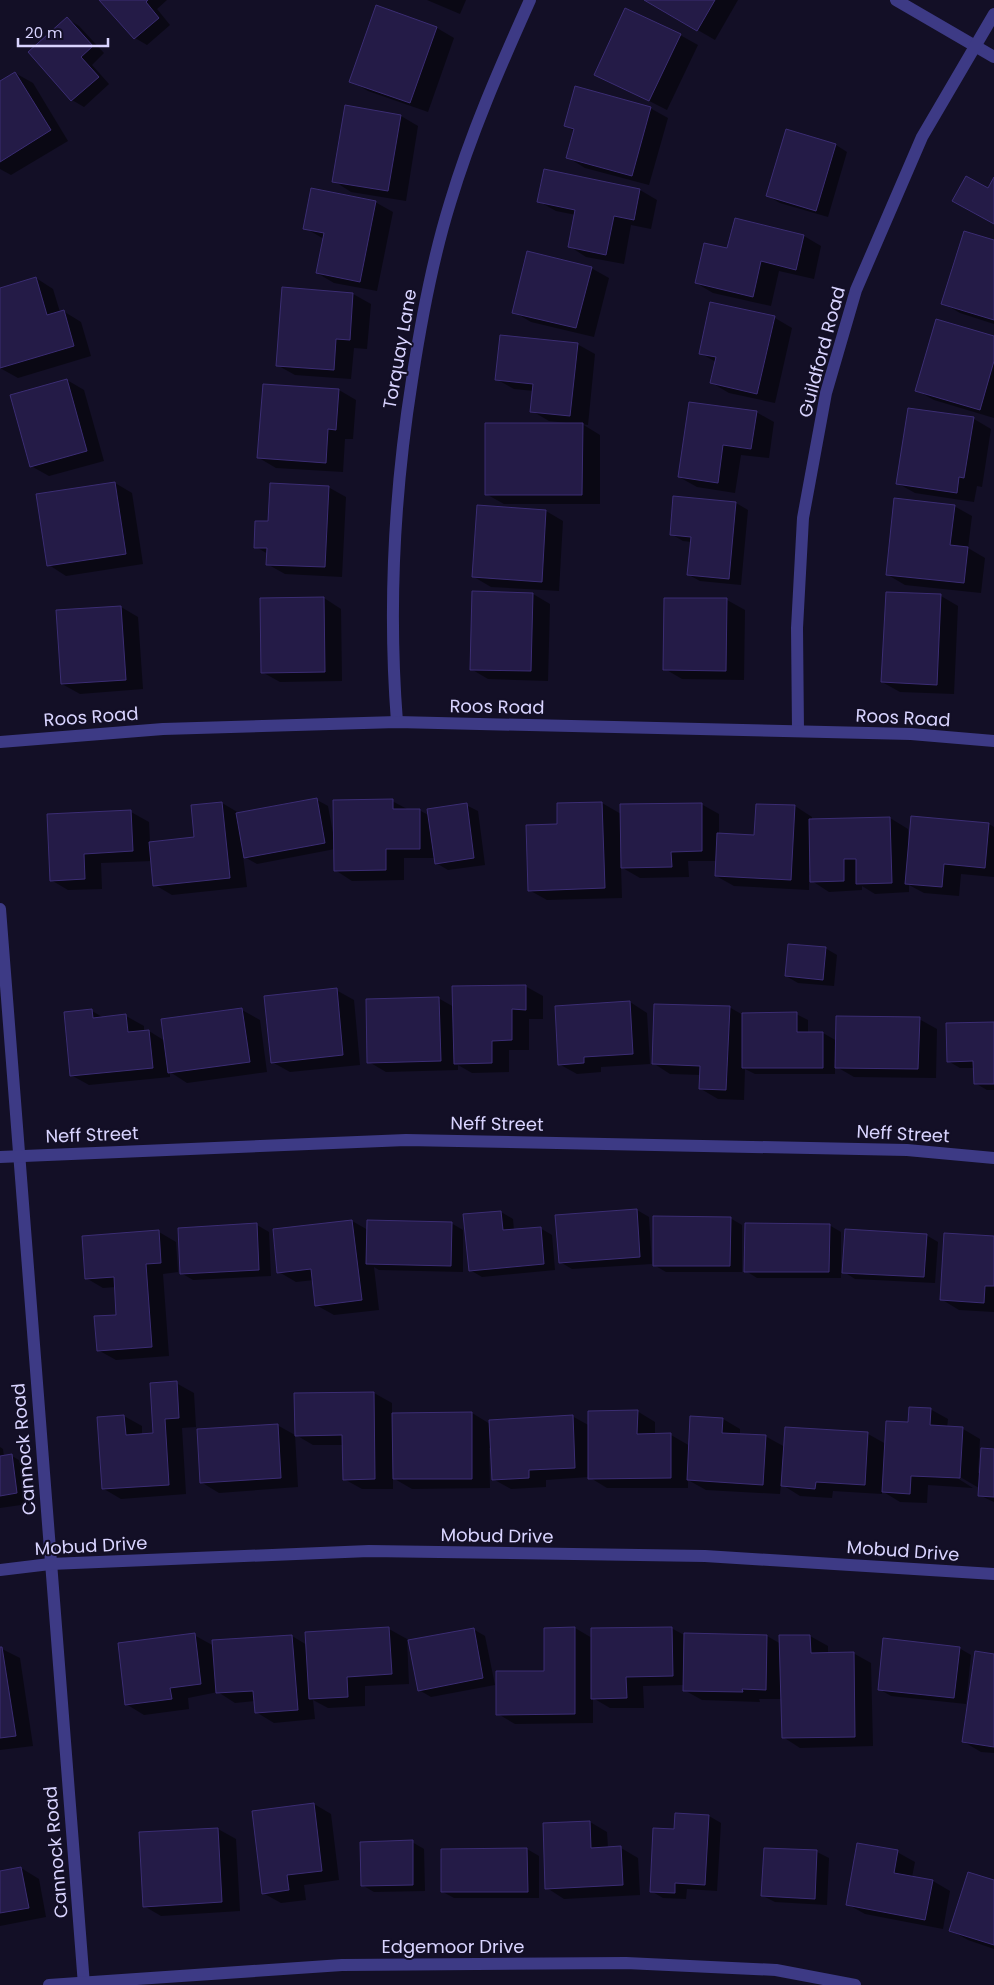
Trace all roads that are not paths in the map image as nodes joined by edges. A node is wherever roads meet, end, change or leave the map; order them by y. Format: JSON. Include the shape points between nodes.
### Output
{"nodes":[{"id":1,"x":530,"y":0,"type":"edge"},
{"id":2,"x":896,"y":0,"type":"edge"},
{"id":3,"x":994,"y":14,"type":"edge"},
{"id":4,"x":975,"y":46,"type":"junction"},
{"id":5,"x":994,"y":57,"type":"edge"},
{"id":6,"x":397,"y":722,"type":"junction"},
{"id":7,"x":798,"y":731,"type":"junction"},
{"id":8,"x":994,"y":741,"type":"edge"},
{"id":9,"x":0,"y":742,"type":"edge"},
{"id":10,"x":0,"y":909,"type":"edge"},
{"id":11,"x":18,"y":1155,"type":"junction"},
{"id":12,"x":0,"y":1157,"type":"edge"},
{"id":13,"x":994,"y":1158,"type":"edge"},
{"id":14,"x":50,"y":1564,"type":"junction"},
{"id":15,"x":0,"y":1570,"type":"edge"},
{"id":16,"x":994,"y":1574,"type":"edge"},
{"id":17,"x":84,"y":1983,"type":"edge"},
{"id":18,"x":49,"y":1985,"type":"edge"},
{"id":19,"x":855,"y":1985,"type":"edge"}],
"edges":[{"from":1,"to":6,"type":"street","name":"Torquay Lane","via":[[486,98],[449,204],[422,311],[400,455],[395,532],[392,654]]},
{"from":2,"to":4,"type":"street"},
{"from":3,"to":4,"type":"street","name":"Guildford Road"},
{"from":4,"to":5,"type":"street"},
{"from":4,"to":7,"type":"street","name":"Guildford Road","via":[[922,136],[856,290],[826,393],[803,518],[797,628]]},
{"from":6,"to":7,"type":"street","name":"Roos Road"},
{"from":6,"to":9,"type":"street","name":"Roos Road","via":[[164,729]]},
{"from":7,"to":8,"type":"street","name":"Roos Road","via":[[911,734]]},
{"from":10,"to":11,"type":"street","name":"Cannock Road"},
{"from":11,"to":12,"type":"street","name":"Neff Street"},
{"from":11,"to":13,"type":"street","name":"Neff Street","via":[[406,1140],[907,1150]]},
{"from":11,"to":14,"type":"street","name":"Cannock Road"},
{"from":14,"to":15,"type":"street","name":"Mobud Drive"},
{"from":14,"to":16,"type":"street","name":"Mobud Drive","via":[[369,1551],[705,1556]]},
{"from":14,"to":17,"type":"street","name":"Cannock Road"},
{"from":17,"to":18,"type":"street","name":"Edgemoor Drive"},
{"from":17,"to":19,"type":"street","name":"Edgemoor Drive","via":[[342,1965],[626,1963],[776,1970]]}]}
